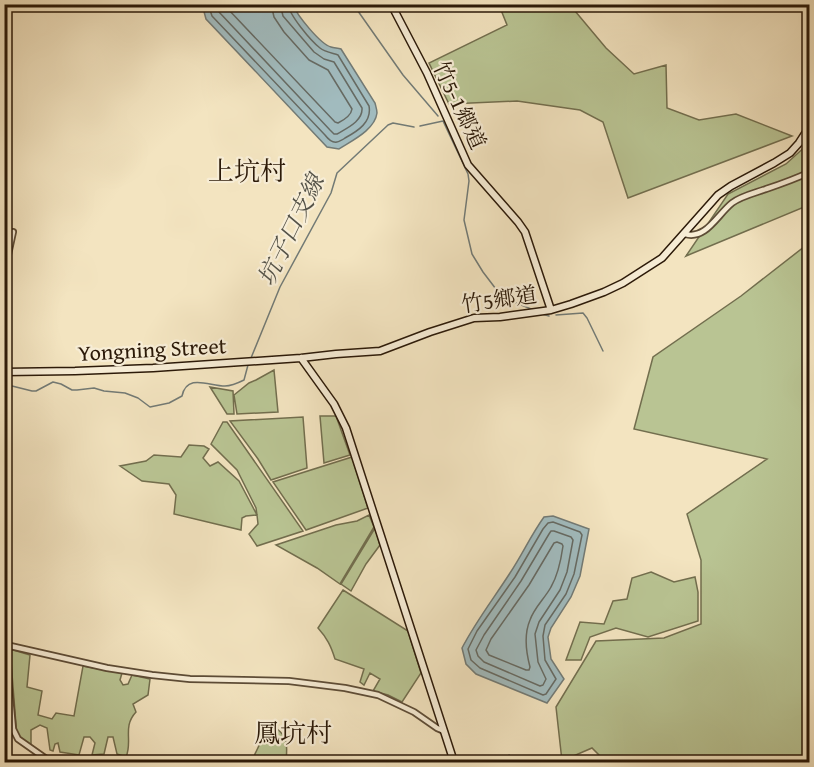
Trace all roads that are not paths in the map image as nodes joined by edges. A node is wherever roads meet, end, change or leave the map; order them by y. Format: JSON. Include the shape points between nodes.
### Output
{"nodes":[{"id":1,"x":391,"y":4,"type":"edge"},
{"id":2,"x":810,"y":126,"type":"edge"},
{"id":3,"x":810,"y":172,"type":"edge"},
{"id":4,"x":13,"y":232,"type":"dead end"},
{"id":5,"x":684,"y":234,"type":"junction"},
{"id":6,"x":4,"y":273,"type":"edge"},
{"id":7,"x":551,"y":310,"type":"junction"},
{"id":8,"x":301,"y":358,"type":"junction"},
{"id":9,"x":4,"y":372,"type":"edge"},
{"id":10,"x":4,"y":636,"type":"edge"},
{"id":11,"x":6,"y":645,"type":"edge"},
{"id":12,"x":444,"y":731,"type":"junction"},
{"id":13,"x":48,"y":762,"type":"edge"},
{"id":14,"x":454,"y":762,"type":"edge"}],
"edges":[{"from":1,"to":7,"type":"street","name":"竹5-1鄉道","via":[[468,165],[525,232]]},
{"from":2,"to":5,"type":"street","name":"竹5鄉道","via":[[789,153],[718,195]]},
{"from":3,"to":5,"type":"street","via":[[734,201],[707,230]]},
{"from":4,"to":6,"type":"street"},
{"from":5,"to":7,"type":"street","name":"竹5鄉道","via":[[643,272],[588,298]]},
{"from":7,"to":8,"type":"street","name":"竹5鄉道","via":[[474,318],[380,351]]},
{"from":8,"to":9,"type":"street","name":"Yongning Street","via":[[153,368]]},
{"from":8,"to":12,"type":"street","via":[[346,428]]},
{"from":10,"to":11,"type":"street"},
{"from":11,"to":12,"type":"street","via":[[152,675],[289,681],[345,688],[378,695]]},
{"from":11,"to":13,"type":"street","via":[[12,729],[18,740]]},
{"from":12,"to":14,"type":"street"}]}
